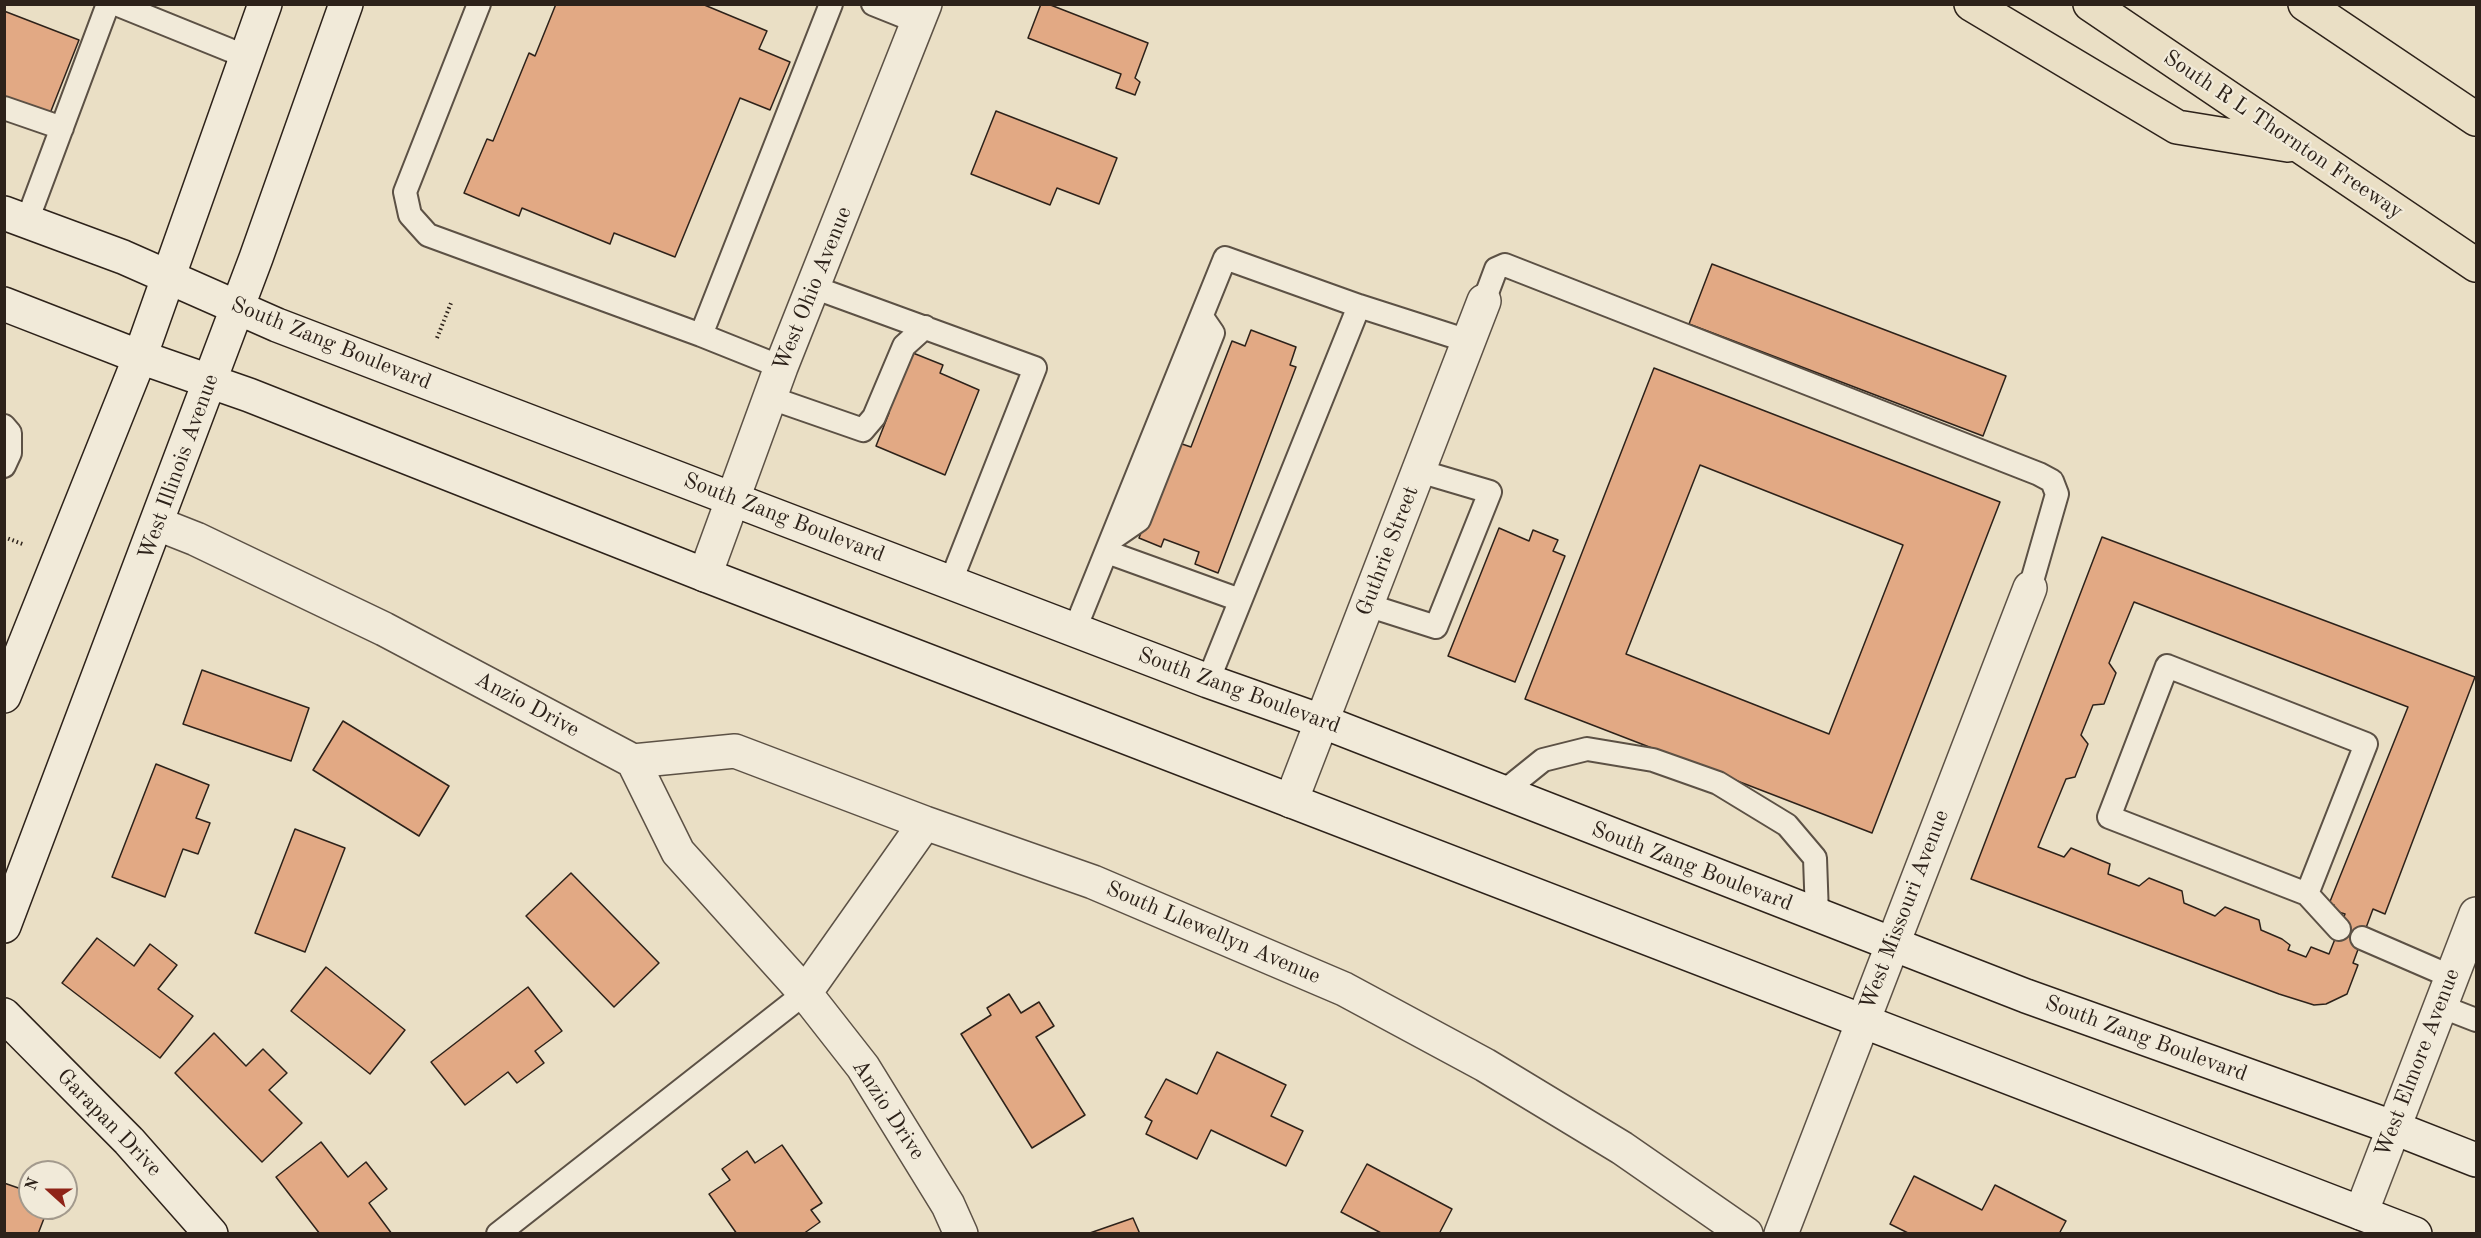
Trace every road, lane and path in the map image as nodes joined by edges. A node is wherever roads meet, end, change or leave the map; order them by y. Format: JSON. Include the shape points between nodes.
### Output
{"nodes":[{"id":1,"x":108,"y":4,"type":"edge"},
{"id":2,"x":116,"y":4,"type":"edge"},
{"id":3,"x":265,"y":4,"type":"edge"},
{"id":4,"x":346,"y":4,"type":"edge"},
{"id":5,"x":479,"y":4,"type":"edge"},
{"id":6,"x":831,"y":4,"type":"edge"},
{"id":7,"x":873,"y":4,"type":"edge"},
{"id":8,"x":1971,"y":4,"type":"edge"},
{"id":9,"x":2090,"y":4,"type":"edge"},
{"id":10,"x":2305,"y":4,"type":"edge"},
{"id":11,"x":921,"y":14,"type":"edge"},
{"id":12,"x":247,"y":57,"type":"junction"},
{"id":13,"x":4,"y":108,"type":"edge"},
{"id":14,"x":2476,"y":119,"type":"edge"},
{"id":15,"x":62,"y":128,"type":"junction"},
{"id":16,"x":2300,"y":147,"type":"junction"},
{"id":17,"x":16,"y":217,"type":"edge"},
{"id":18,"x":2476,"y":265,"type":"edge"},
{"id":19,"x":167,"y":278,"type":"junction"},
{"id":20,"x":813,"y":287,"type":"junction"},
{"id":21,"x":1484,"y":301,"type":"joint"},
{"id":22,"x":451,"y":303,"type":"dead end"},
{"id":23,"x":4,"y":304,"type":"edge"},
{"id":24,"x":1359,"y":306,"type":"junction"},
{"id":25,"x":237,"y":307,"type":"junction"},
{"id":26,"x":924,"y":327,"type":"junction"},
{"id":27,"x":701,"y":335,"type":"junction"},
{"id":28,"x":437,"y":338,"type":"dead end"},
{"id":29,"x":1468,"y":342,"type":"junction"},
{"id":30,"x":140,"y":357,"type":"junction"},
{"id":31,"x":781,"y":367,"type":"junction"},
{"id":32,"x":211,"y":381,"type":"junction"},
{"id":33,"x":771,"y":398,"type":"junction"},
{"id":34,"x":4,"y":426,"type":"edge"},
{"id":35,"x":4,"y":466,"type":"edge"},
{"id":36,"x":1419,"y":471,"type":"junction"},
{"id":37,"x":734,"y":500,"type":"junction"},
{"id":38,"x":158,"y":524,"type":"junction"},
{"id":39,"x":4,"y":537,"type":"edge"},
{"id":40,"x":26,"y":545,"type":"dead end"},
{"id":41,"x":1110,"y":545,"type":"junction"},
{"id":42,"x":705,"y":575,"type":"junction"},
{"id":43,"x":951,"y":581,"type":"junction"},
{"id":44,"x":2030,"y":588,"type":"joint"},
{"id":45,"x":1240,"y":600,"type":"junction"},
{"id":46,"x":1366,"y":605,"type":"junction"},
{"id":47,"x":1075,"y":629,"type":"junction"},
{"id":48,"x":1208,"y":681,"type":"junction"},
{"id":49,"x":4,"y":696,"type":"edge"},
{"id":50,"x":1321,"y":722,"type":"junction"},
{"id":51,"x":633,"y":761,"type":"junction"},
{"id":52,"x":1502,"y":793,"type":"junction"},
{"id":53,"x":1291,"y":801,"type":"junction"},
{"id":54,"x":925,"y":823,"type":"junction"},
{"id":55,"x":2307,"y":894,"type":"junction"},
{"id":56,"x":2476,"y":914,"type":"edge"},
{"id":57,"x":1817,"y":915,"type":"junction"},
{"id":58,"x":4,"y":926,"type":"edge"},
{"id":59,"x":2339,"y":929,"type":"dead end"},
{"id":60,"x":2362,"y":938,"type":"dead end"},
{"id":61,"x":1892,"y":944,"type":"junction"},
{"id":62,"x":2446,"y":992,"type":"junction"},
{"id":63,"x":805,"y":993,"type":"junction"},
{"id":64,"x":4,"y":1015,"type":"edge"},
{"id":65,"x":2476,"y":1020,"type":"edge"},
{"id":66,"x":1862,"y":1021,"type":"junction"},
{"id":67,"x":2392,"y":1127,"type":"junction"},
{"id":68,"x":2476,"y":1160,"type":"edge"},
{"id":69,"x":2361,"y":1213,"type":"junction"},
{"id":70,"x":211,"y":1233,"type":"edge"},
{"id":71,"x":498,"y":1233,"type":"edge"},
{"id":72,"x":961,"y":1233,"type":"edge"},
{"id":73,"x":1746,"y":1233,"type":"edge"},
{"id":74,"x":1781,"y":1233,"type":"edge"},
{"id":75,"x":2415,"y":1233,"type":"edge"}],
"edges":[{"from":1,"to":15,"type":"lane"},
{"from":2,"to":12,"type":"lane"},
{"from":3,"to":12,"type":"street"},
{"from":4,"to":25,"type":"street","name":"West Illinois Avenue"},
{"from":5,"to":27,"type":"lane","via":[[405,192],[410,215],[428,235]]},
{"from":6,"to":27,"type":"lane"},
{"from":7,"to":11,"type":"lane"},
{"from":8,"to":16,"type":"highway","via":[[2177,127]]},
{"from":9,"to":16,"type":"highway","name":"South R L Thornton Freeway"},
{"from":10,"to":14,"type":"highway"},
{"from":11,"to":20,"type":"street","name":"West Ohio Avenue"},
{"from":12,"to":19,"type":"street"},
{"from":13,"to":15,"type":"lane"},
{"from":15,"to":17,"type":"lane"},
{"from":16,"to":18,"type":"highway","name":"South R L Thornton Freeway"},
{"from":17,"to":19,"type":"street","name":"South Zang Boulevard"},
{"from":19,"to":25,"type":"street","name":"South Zang Boulevard"},
{"from":19,"to":30,"type":"street"},
{"from":20,"to":26,"type":"lane"},
{"from":20,"to":31,"type":"street","name":"West Ohio Avenue"},
{"from":21,"to":29,"type":"street","name":"Guthrie Street"},
{"from":21,"to":44,"type":"lane","via":[[1496,269],[1505,266],[2039,474],[2052,481],[2057,494]]},
{"from":22,"to":28,"type":"path"},
{"from":23,"to":30,"type":"street"},
{"from":24,"to":29,"type":"lane"},
{"from":24,"to":41,"type":"lane","via":[[1225,258]]},
{"from":24,"to":45,"type":"lane"},
{"from":25,"to":32,"type":"street","name":"West Illinois Avenue"},
{"from":25,"to":37,"type":"street","name":"South Zang Boulevard"},
{"from":26,"to":33,"type":"lane","via":[[904,346],[874,417],[863,430]]},
{"from":26,"to":43,"type":"lane","via":[[1035,368]]},
{"from":27,"to":31,"type":"lane"},
{"from":29,"to":36,"type":"street","name":"Guthrie Street"},
{"from":30,"to":32,"type":"street"},
{"from":30,"to":49,"type":"street"},
{"from":31,"to":33,"type":"street","name":"West Ohio Avenue"},
{"from":32,"to":38,"type":"street","name":"West Illinois Avenue"},
{"from":32,"to":42,"type":"street"},
{"from":33,"to":37,"type":"street","name":"West Ohio Avenue"},
{"from":34,"to":35,"type":"lane","via":[[10,433],[10,453]]},
{"from":36,"to":46,"type":"street","name":"Guthrie Street"},
{"from":36,"to":46,"type":"lane","via":[[1490,492],[1436,627]]},
{"from":37,"to":42,"type":"street","name":"West Ohio Avenue"},
{"from":37,"to":43,"type":"street","name":"South Zang Boulevard"},
{"from":38,"to":51,"type":"street","name":"Anzio Drive","via":[[384,628]]},
{"from":38,"to":58,"type":"street","name":"West Illinois Avenue"},
{"from":39,"to":40,"type":"path"},
{"from":41,"to":45,"type":"lane"},
{"from":41,"to":47,"type":"lane"},
{"from":42,"to":53,"type":"street"},
{"from":43,"to":47,"type":"street","name":"South Zang Boulevard"},
{"from":44,"to":61,"type":"street","name":"West Missouri Avenue"},
{"from":45,"to":48,"type":"lane"},
{"from":46,"to":50,"type":"street","name":"Guthrie Street"},
{"from":47,"to":48,"type":"street","name":"South Zang Boulevard"},
{"from":48,"to":50,"type":"street","name":"South Zang Boulevard"},
{"from":50,"to":52,"type":"street","name":"South Zang Boulevard"},
{"from":50,"to":53,"type":"street","name":"Guthrie Street"},
{"from":51,"to":54,"type":"street","name":"South Llewellyn Avenue","via":[[735,751]]},
{"from":51,"to":63,"type":"street","name":"Anzio Drive","via":[[678,852]]},
{"from":52,"to":57,"type":"street","name":"South Zang Boulevard"},
{"from":52,"to":57,"type":"lane","via":[[1543,760],[1587,749],[1653,760],[1718,783],[1787,825],[1815,858]]},
{"from":53,"to":66,"type":"street"},
{"from":54,"to":63,"type":"street"},
{"from":54,"to":73,"type":"street","name":"South Llewellyn Avenue","via":[[1093,882],[1344,989],[1485,1065],[1612,1142]]},
{"from":55,"to":55,"type":"lane","via":[[2366,744],[2167,666],[2109,817]]},
{"from":55,"to":59,"type":"lane"},
{"from":56,"to":62,"type":"street","name":"West Elmore Avenue"},
{"from":57,"to":61,"type":"street","name":"South Zang Boulevard"},
{"from":60,"to":62,"type":"lane"},
{"from":61,"to":66,"type":"street","name":"West Missouri Avenue"},
{"from":61,"to":67,"type":"street","name":"South Zang Boulevard"},
{"from":62,"to":65,"type":"lane"},
{"from":62,"to":67,"type":"street","name":"West Elmore Avenue"},
{"from":63,"to":71,"type":"lane"},
{"from":63,"to":72,"type":"street","name":"Anzio Drive","via":[[863,1067],[948,1204]]},
{"from":64,"to":70,"type":"street","name":"Garapan Drive","via":[[129,1141]]},
{"from":66,"to":69,"type":"street"},
{"from":66,"to":74,"type":"street","name":"West Missouri Avenue"},
{"from":67,"to":68,"type":"street","name":"South Zang Boulevard"},
{"from":67,"to":69,"type":"street","name":"West Elmore Avenue"},
{"from":69,"to":75,"type":"street"}]}
